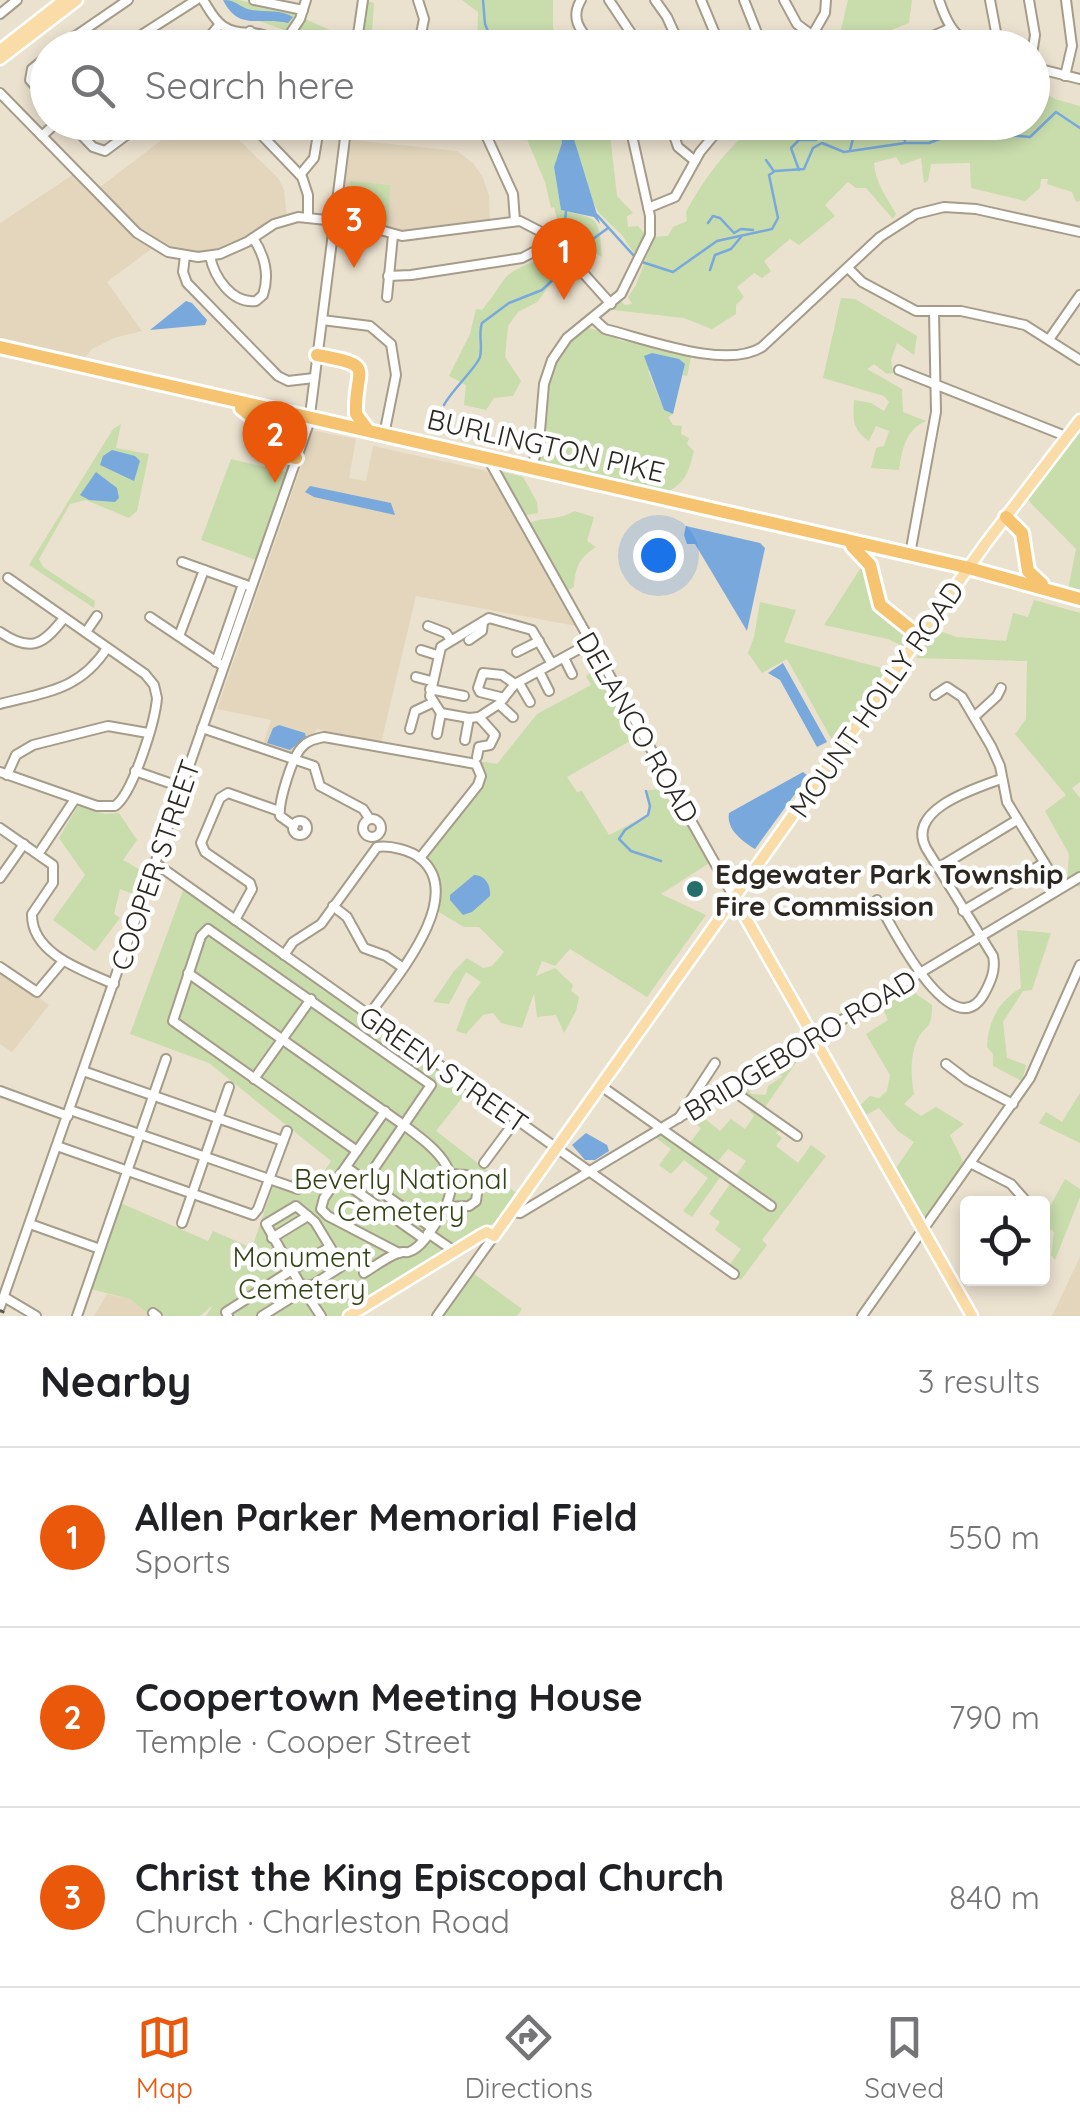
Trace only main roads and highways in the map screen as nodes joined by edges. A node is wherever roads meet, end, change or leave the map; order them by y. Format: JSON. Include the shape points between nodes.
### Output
{"nodes":[{"id":1,"x":64,"y":0,"type":"edge"},
{"id":2,"x":78,"y":0,"type":"edge"},
{"id":3,"x":38,"y":30,"type":"edge"},
{"id":4,"x":30,"y":36,"type":"edge"},
{"id":5,"x":0,"y":50,"type":"edge"},
{"id":6,"x":0,"y":59,"type":"edge"},
{"id":7,"x":0,"y":350,"type":"edge"},
{"id":8,"x":317,"y":355,"type":"road end"},
{"id":9,"x":242,"y":408,"type":"junction"},
{"id":10,"x":1080,"y":410,"type":"edge"},
{"id":11,"x":309,"y":420,"type":"junction"},
{"id":12,"x":1080,"y":420,"type":"edge"},
{"id":13,"x":368,"y":431,"type":"junction"},
{"id":14,"x":1065,"y":436,"type":"junction"},
{"id":15,"x":296,"y":458,"type":"road end"},
{"id":16,"x":532,"y":470,"type":"junction"},
{"id":17,"x":1006,"y":518,"type":"junction"},
{"id":18,"x":852,"y":546,"type":"junction"},
{"id":19,"x":968,"y":570,"type":"junction"},
{"id":20,"x":1052,"y":591,"type":"junction"},
{"id":21,"x":1080,"y":602,"type":"edge"},
{"id":22,"x":920,"y":637,"type":"junction"},
{"id":23,"x":735,"y":899,"type":"junction"},
{"id":24,"x":502,"y":1223,"type":"joint"},
{"id":25,"x":349,"y":1316,"type":"edge"},
{"id":26,"x":972,"y":1316,"type":"edge"}],
"edges":[{"from":1,"to":5,"type":"main road"},
{"from":2,"to":3,"type":"main road"},
{"from":4,"to":6,"type":"main road"},
{"from":7,"to":9,"type":"highway","name":"BURLINGTON PIKE"},
{"from":7,"to":11,"type":"highway","name":"BURLINGTON PIKE"},
{"from":8,"to":13,"type":"highway","via":[[358,367],[356,414]]},
{"from":9,"to":11,"type":"highway","name":"BURLINGTON PIKE"},
{"from":9,"to":15,"type":"highway","via":[[258,422],[268,448]]},
{"from":10,"to":14,"type":"main road"},
{"from":11,"to":13,"type":"highway","name":"BURLINGTON PIKE"},
{"from":11,"to":16,"type":"highway","name":"BURLINGTON PIKE"},
{"from":12,"to":14,"type":"main road"},
{"from":13,"to":16,"type":"highway","name":"BURLINGTON PIKE"},
{"from":14,"to":17,"type":"main road","name":"MOUNT HOLLY ROAD"},
{"from":16,"to":18,"type":"highway","name":"BURLINGTON PIKE"},
{"from":16,"to":19,"type":"highway","name":"BURLINGTON PIKE"},
{"from":17,"to":19,"type":"main road","name":"MOUNT HOLLY ROAD"},
{"from":17,"to":20,"type":"highway","via":[[1023,535],[1028,571]]},
{"from":18,"to":19,"type":"highway","name":"BURLINGTON PIKE"},
{"from":18,"to":22,"type":"highway","via":[[870,565],[883,610]]},
{"from":19,"to":20,"type":"highway","name":"BURLINGTON PIKE"},
{"from":19,"to":21,"type":"highway","name":"BURLINGTON PIKE"},
{"from":19,"to":22,"type":"main road","name":"MOUNT HOLLY ROAD"},
{"from":20,"to":21,"type":"highway","name":"BURLINGTON PIKE"},
{"from":22,"to":23,"type":"main road","name":"MOUNT HOLLY ROAD"},
{"from":23,"to":24,"type":"main road","name":"MOUNT HOLLY ROAD"},
{"from":23,"to":26,"type":"main road","name":"DELANCO ROAD"},
{"from":24,"to":25,"type":"main road","name":"BRIDGEBORO ROAD"}]}
